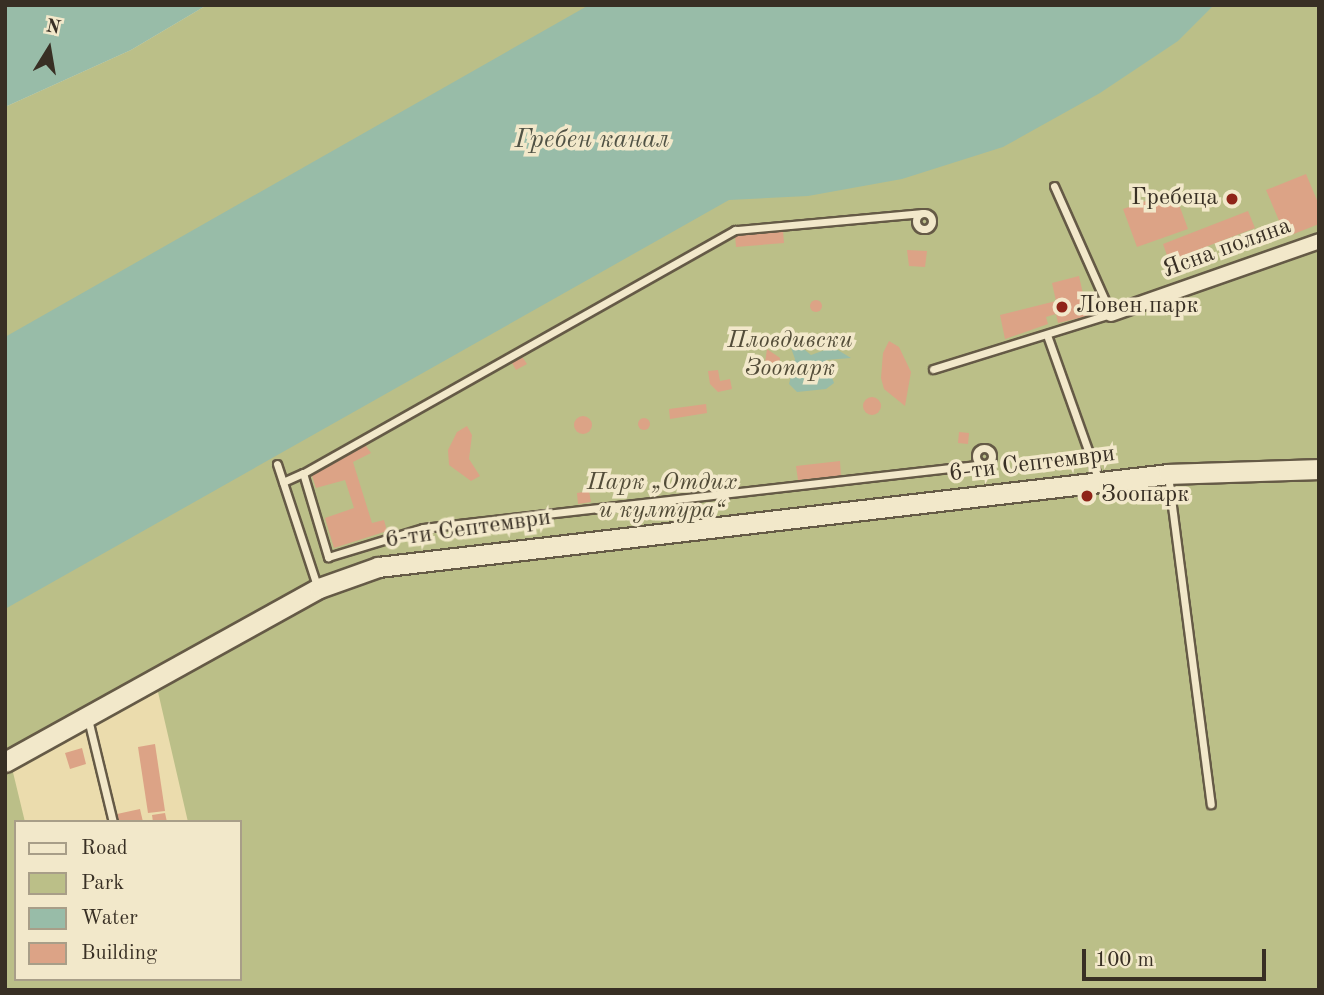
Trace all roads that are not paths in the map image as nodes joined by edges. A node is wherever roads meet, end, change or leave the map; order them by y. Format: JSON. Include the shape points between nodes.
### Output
{"nodes":[{"id":1,"x":1054,"y":186,"type":"dead end"},
{"id":2,"x":923,"y":213,"type":"dead end"},
{"id":3,"x":1319,"y":241,"type":"edge"},
{"id":4,"x":1111,"y":314,"type":"junction"},
{"id":5,"x":1047,"y":335,"type":"junction"},
{"id":6,"x":933,"y":369,"type":"dead end"},
{"id":7,"x":276,"y":464,"type":"dead end"},
{"id":8,"x":985,"y":464,"type":"dead end"},
{"id":9,"x":1319,"y":469,"type":"edge"},
{"id":10,"x":303,"y":472,"type":"junction"},
{"id":11,"x":1168,"y":474,"type":"junction"},
{"id":12,"x":283,"y":482,"type":"junction"},
{"id":13,"x":1099,"y":482,"type":"junction"},
{"id":14,"x":319,"y":588,"type":"junction"},
{"id":15,"x":87,"y":715,"type":"junction"},
{"id":16,"x":5,"y":762,"type":"edge"},
{"id":17,"x":1211,"y":804,"type":"dead end"},
{"id":18,"x":113,"y":820,"type":"edge"}],
"edges":[{"from":1,"to":4,"type":"lane"},
{"from":2,"to":10,"type":"lane","via":[[735,230]]},
{"from":3,"to":4,"type":"street","name":"Ясна поляна"},
{"from":4,"to":5,"type":"lane"},
{"from":5,"to":6,"type":"lane"},
{"from":5,"to":13,"type":"lane"},
{"from":7,"to":12,"type":"lane"},
{"from":8,"to":10,"type":"lane","via":[[423,528],[328,557]]},
{"from":9,"to":11,"type":"street","name":"6-ти Септември"},
{"from":10,"to":12,"type":"lane"},
{"from":11,"to":13,"type":"street","name":"6-ти Септември"},
{"from":11,"to":17,"type":"lane"},
{"from":12,"to":14,"type":"lane"},
{"from":13,"to":14,"type":"street","name":"6-ти Септември","via":[[404,562]]},
{"from":14,"to":15,"type":"street","name":"6-ти Септември"},
{"from":15,"to":16,"type":"street","name":"6-ти Септември"},
{"from":15,"to":18,"type":"lane"}]}
